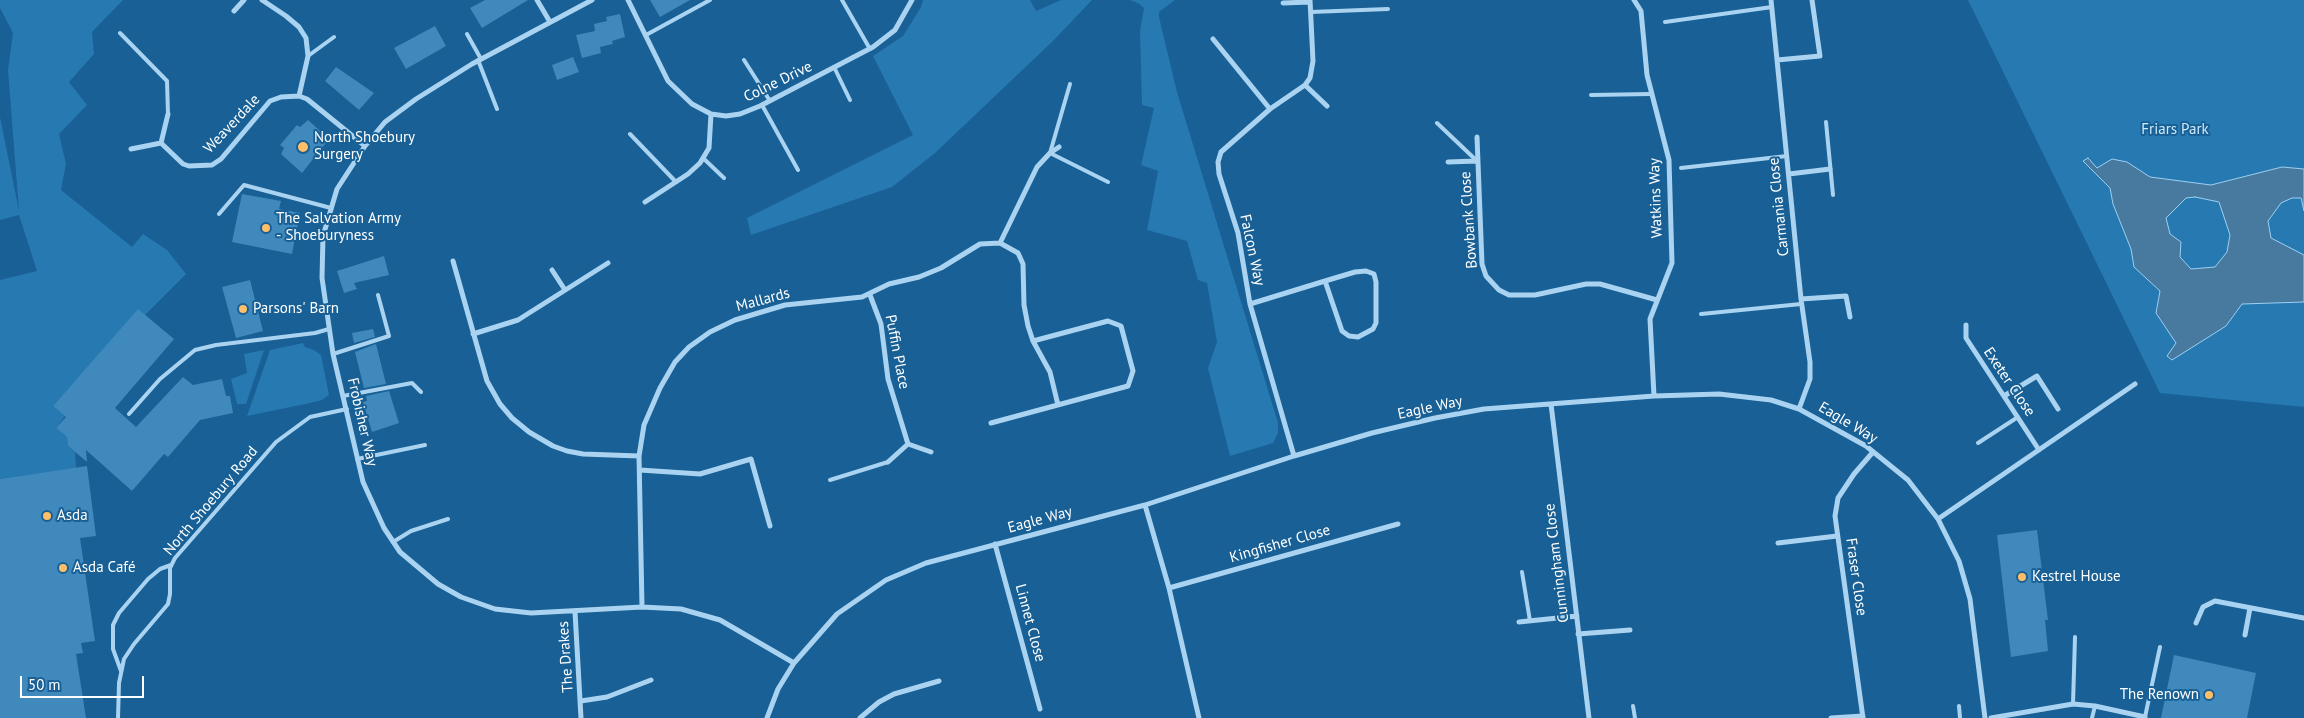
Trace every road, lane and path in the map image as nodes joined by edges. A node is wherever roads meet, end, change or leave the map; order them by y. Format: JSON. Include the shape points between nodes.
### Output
{"nodes":[{"id":1,"x":244,"y":0,"type":"edge"},
{"id":2,"x":262,"y":0,"type":"edge"},
{"id":3,"x":537,"y":0,"type":"edge"},
{"id":4,"x":592,"y":0,"type":"edge"},
{"id":5,"x":628,"y":0,"type":"edge"},
{"id":6,"x":710,"y":0,"type":"edge"},
{"id":7,"x":842,"y":0,"type":"edge"},
{"id":8,"x":912,"y":0,"type":"edge"},
{"id":9,"x":1634,"y":0,"type":"edge"},
{"id":10,"x":1771,"y":0,"type":"edge"},
{"id":11,"x":1812,"y":0,"type":"edge"},
{"id":12,"x":1310,"y":1,"type":"edge"},
{"id":13,"x":1283,"y":2,"type":"dead end"},
{"id":14,"x":1772,"y":7,"type":"junction"},
{"id":15,"x":1388,"y":9,"type":"dead end"},
{"id":16,"x":234,"y":11,"type":"dead end"},
{"id":17,"x":1310,"y":12,"type":"junction"},
{"id":18,"x":550,"y":22,"type":"junction"},
{"id":19,"x":1665,"y":22,"type":"dead end"},
{"id":20,"x":120,"y":33,"type":"dead end"},
{"id":21,"x":467,"y":34,"type":"dead end"},
{"id":22,"x":646,"y":35,"type":"junction"},
{"id":23,"x":334,"y":37,"type":"dead end"},
{"id":24,"x":1214,"y":39,"type":"dead end"},
{"id":25,"x":870,"y":49,"type":"junction"},
{"id":26,"x":308,"y":56,"type":"junction"},
{"id":27,"x":480,"y":60,"type":"junction"},
{"id":28,"x":744,"y":60,"type":"dead end"},
{"id":29,"x":1777,"y":60,"type":"junction"},
{"id":30,"x":834,"y":67,"type":"junction"},
{"id":31,"x":1070,"y":84,"type":"dead end"},
{"id":32,"x":1305,"y":85,"type":"junction"},
{"id":33,"x":1651,"y":94,"type":"junction"},
{"id":34,"x":1591,"y":95,"type":"dead end"},
{"id":35,"x":299,"y":96,"type":"junction"},
{"id":36,"x":850,"y":100,"type":"dead end"},
{"id":37,"x":770,"y":101,"type":"junction"},
{"id":38,"x":762,"y":105,"type":"junction"},
{"id":39,"x":1327,"y":106,"type":"dead end"},
{"id":40,"x":498,"y":109,"type":"dead end"},
{"id":41,"x":1270,"y":109,"type":"junction"},
{"id":42,"x":168,"y":114,"type":"joint"},
{"id":43,"x":711,"y":114,"type":"junction"},
{"id":44,"x":1826,"y":122,"type":"dead end"},
{"id":45,"x":1437,"y":123,"type":"dead end"},
{"id":46,"x":630,"y":134,"type":"dead end"},
{"id":47,"x":1476,"y":137,"type":"dead end"},
{"id":48,"x":161,"y":143,"type":"junction"},
{"id":49,"x":365,"y":146,"type":"junction"},
{"id":50,"x":1059,"y":147,"type":"dead end"},
{"id":51,"x":131,"y":149,"type":"dead end"},
{"id":52,"x":1050,"y":153,"type":"junction"},
{"id":53,"x":1787,"y":156,"type":"junction"},
{"id":54,"x":703,"y":158,"type":"junction"},
{"id":55,"x":1477,"y":161,"type":"junction"},
{"id":56,"x":1448,"y":162,"type":"dead end"},
{"id":57,"x":1681,"y":168,"type":"dead end"},
{"id":58,"x":1830,"y":169,"type":"junction"},
{"id":59,"x":798,"y":170,"type":"dead end"},
{"id":60,"x":1788,"y":174,"type":"junction"},
{"id":61,"x":724,"y":178,"type":"dead end"},
{"id":62,"x":676,"y":182,"type":"junction"},
{"id":63,"x":1108,"y":182,"type":"dead end"},
{"id":64,"x":1833,"y":195,"type":"dead end"},
{"id":65,"x":645,"y":202,"type":"dead end"},
{"id":66,"x":331,"y":208,"type":"junction"},
{"id":67,"x":219,"y":214,"type":"dead end"},
{"id":68,"x":1000,"y":242,"type":"junction"},
{"id":69,"x":453,"y":260,"type":"dead end"},
{"id":70,"x":608,"y":264,"type":"dead end"},
{"id":71,"x":552,"y":270,"type":"dead end"},
{"id":72,"x":1325,"y":281,"type":"junction"},
{"id":73,"x":565,"y":290,"type":"junction"},
{"id":74,"x":870,"y":294,"type":"junction"},
{"id":75,"x":378,"y":295,"type":"dead end"},
{"id":76,"x":1657,"y":300,"type":"junction"},
{"id":77,"x":1801,"y":302,"type":"junction"},
{"id":78,"x":1250,"y":304,"type":"junction"},
{"id":79,"x":1700,"y":314,"type":"dead end"},
{"id":80,"x":1850,"y":317,"type":"dead end"},
{"id":81,"x":1966,"y":326,"type":"dead end"},
{"id":82,"x":329,"y":329,"type":"junction"},
{"id":83,"x":474,"y":334,"type":"junction"},
{"id":84,"x":1033,"y":341,"type":"junction"},
{"id":85,"x":333,"y":354,"type":"junction"},
{"id":86,"x":2135,"y":384,"type":"dead end"},
{"id":87,"x":421,"y":392,"type":"dead end"},
{"id":88,"x":343,"y":396,"type":"junction"},
{"id":89,"x":1654,"y":396,"type":"junction"},
{"id":90,"x":2004,"y":396,"type":"junction"},
{"id":91,"x":1551,"y":404,"type":"junction"},
{"id":92,"x":1058,"y":405,"type":"junction"},
{"id":93,"x":346,"y":409,"type":"junction"},
{"id":94,"x":1798,"y":409,"type":"junction"},
{"id":95,"x":2058,"y":409,"type":"dead end"},
{"id":96,"x":129,"y":414,"type":"dead end"},
{"id":97,"x":2018,"y":417,"type":"junction"},
{"id":98,"x":991,"y":423,"type":"dead end"},
{"id":99,"x":1978,"y":443,"type":"dead end"},
{"id":100,"x":908,"y":444,"type":"junction"},
{"id":101,"x":425,"y":445,"type":"dead end"},
{"id":102,"x":2040,"y":450,"type":"junction"},
{"id":103,"x":931,"y":452,"type":"dead end"},
{"id":104,"x":1873,"y":452,"type":"junction"},
{"id":105,"x":639,"y":456,"type":"junction"},
{"id":106,"x":1294,"y":456,"type":"junction"},
{"id":107,"x":357,"y":459,"type":"junction"},
{"id":108,"x":888,"y":462,"type":"joint"},
{"id":109,"x":640,"y":470,"type":"junction"},
{"id":110,"x":830,"y":480,"type":"dead end"},
{"id":111,"x":1145,"y":505,"type":"junction"},
{"id":112,"x":448,"y":518,"type":"dead end"},
{"id":113,"x":1938,"y":519,"type":"junction"},
{"id":114,"x":1398,"y":524,"type":"dead end"},
{"id":115,"x":770,"y":526,"type":"dead end"},
{"id":116,"x":1837,"y":536,"type":"junction"},
{"id":117,"x":393,"y":542,"type":"junction"},
{"id":118,"x":1778,"y":543,"type":"dead end"},
{"id":119,"x":995,"y":544,"type":"junction"},
{"id":120,"x":171,"y":564,"type":"junction"},
{"id":121,"x":1522,"y":572,"type":"dead end"},
{"id":122,"x":1169,"y":588,"type":"junction"},
{"id":123,"x":642,"y":607,"type":"junction"},
{"id":124,"x":2250,"y":608,"type":"junction"},
{"id":125,"x":576,"y":612,"type":"junction"},
{"id":126,"x":1576,"y":616,"type":"junction"},
{"id":127,"x":2304,"y":618,"type":"edge"},
{"id":128,"x":1530,"y":621,"type":"junction"},
{"id":129,"x":1519,"y":622,"type":"dead end"},
{"id":130,"x":2196,"y":623,"type":"dead end"},
{"id":131,"x":1630,"y":630,"type":"dead end"},
{"id":132,"x":1578,"y":634,"type":"junction"},
{"id":133,"x":2245,"y":635,"type":"dead end"},
{"id":134,"x":2075,"y":637,"type":"dead end"},
{"id":135,"x":2160,"y":646,"type":"dead end"},
{"id":136,"x":794,"y":663,"type":"junction"},
{"id":137,"x":121,"y":671,"type":"junction"},
{"id":138,"x":651,"y":680,"type":"dead end"},
{"id":139,"x":939,"y":681,"type":"dead end"},
{"id":140,"x":581,"y":701,"type":"junction"},
{"id":141,"x":2073,"y":704,"type":"junction"},
{"id":142,"x":1633,"y":706,"type":"dead end"},
{"id":143,"x":1959,"y":706,"type":"dead end"},
{"id":144,"x":2095,"y":706,"type":"junction"},
{"id":145,"x":1040,"y":709,"type":"dead end"},
{"id":146,"x":2127,"y":716,"type":"edge"},
{"id":147,"x":1863,"y":717,"type":"edge"},
{"id":148,"x":2146,"y":717,"type":"joint"},
{"id":149,"x":118,"y":718,"type":"edge"},
{"id":150,"x":581,"y":718,"type":"edge"},
{"id":151,"x":767,"y":718,"type":"edge"},
{"id":152,"x":860,"y":718,"type":"edge"},
{"id":153,"x":1199,"y":718,"type":"edge"},
{"id":154,"x":1589,"y":718,"type":"edge"},
{"id":155,"x":1635,"y":718,"type":"edge"},
{"id":156,"x":1831,"y":718,"type":"edge"},
{"id":157,"x":1960,"y":718,"type":"edge"},
{"id":158,"x":1985,"y":718,"type":"edge"},
{"id":159,"x":1991,"y":718,"type":"edge"},
{"id":160,"x":2092,"y":718,"type":"edge"}],
"edges":[{"from":1,"to":16,"type":"street"},
{"from":2,"to":26,"type":"street","via":[[299,27],[306,38]]},
{"from":3,"to":18,"type":"street"},
{"from":4,"to":18,"type":"street","name":"Frobisher Way"},
{"from":5,"to":22,"type":"street"},
{"from":6,"to":22,"type":"lane"},
{"from":7,"to":25,"type":"lane"},
{"from":8,"to":25,"type":"street","name":"Colne Drive","via":[[895,30]]},
{"from":9,"to":33,"type":"street","name":"Watkins Way","via":[[1644,25]]},
{"from":10,"to":14,"type":"street","name":"Carmania Close"},
{"from":11,"to":29,"type":"street","via":[[1820,56]]},
{"from":12,"to":13,"type":"street"},
{"from":12,"to":17,"type":"street"},
{"from":14,"to":19,"type":"lane"},
{"from":14,"to":29,"type":"street","name":"Carmania Close"},
{"from":15,"to":17,"type":"lane"},
{"from":17,"to":32,"type":"street","via":[[1313,61],[1310,78]]},
{"from":18,"to":27,"type":"street","name":"Frobisher Way"},
{"from":20,"to":42,"type":"lane","via":[[167,81]]},
{"from":21,"to":27,"type":"lane"},
{"from":22,"to":43,"type":"street","via":[[668,80],[692,104]]},
{"from":23,"to":26,"type":"lane"},
{"from":24,"to":41,"type":"street"},
{"from":25,"to":30,"type":"street","name":"Colne Drive"},
{"from":26,"to":35,"type":"street"},
{"from":27,"to":40,"type":"lane"},
{"from":27,"to":49,"type":"street","name":"Frobisher Way","via":[[400,110]]},
{"from":28,"to":37,"type":"lane"},
{"from":29,"to":53,"type":"street","name":"Carmania Close"},
{"from":30,"to":36,"type":"lane"},
{"from":30,"to":37,"type":"street","name":"Colne Drive"},
{"from":31,"to":52,"type":"lane"},
{"from":32,"to":39,"type":"street"},
{"from":32,"to":41,"type":"street","name":"Falcon Way"},
{"from":33,"to":34,"type":"lane"},
{"from":33,"to":76,"type":"street","name":"Watkins Way","via":[[1669,160],[1672,263]]},
{"from":35,"to":48,"type":"street","name":"Weaverdale","via":[[270,101],[212,165],[183,164]]},
{"from":35,"to":49,"type":"street"},
{"from":37,"to":38,"type":"street","name":"Colne Drive"},
{"from":38,"to":43,"type":"street","name":"Colne Drive","via":[[740,114]]},
{"from":38,"to":59,"type":"lane"},
{"from":41,"to":78,"type":"street","name":"Falcon Way","via":[[1222,152],[1218,162],[1218,174],[1238,233]]},
{"from":42,"to":48,"type":"street"},
{"from":43,"to":54,"type":"street","via":[[709,148]]},
{"from":44,"to":58,"type":"lane"},
{"from":45,"to":55,"type":"lane","name":"Bowbank Close"},
{"from":46,"to":62,"type":"lane"},
{"from":47,"to":55,"type":"street","name":"Bowbank Close"},
{"from":48,"to":51,"type":"street"},
{"from":49,"to":66,"type":"street","name":"Frobisher Way","via":[[337,189]]},
{"from":50,"to":52,"type":"street"},
{"from":52,"to":63,"type":"lane"},
{"from":52,"to":68,"type":"street","via":[[1037,167]]},
{"from":53,"to":57,"type":"lane"},
{"from":53,"to":60,"type":"street","name":"Carmania Close"},
{"from":54,"to":61,"type":"lane"},
{"from":54,"to":62,"type":"street"},
{"from":55,"to":56,"type":"street","name":"Bowbank Close"},
{"from":55,"to":76,"type":"street","name":"Bowbank Close","via":[[1482,264],[1486,276],[1499,290],[1509,295],[1535,295],[1600,284]]},
{"from":58,"to":60,"type":"street"},
{"from":58,"to":64,"type":"lane"},
{"from":60,"to":77,"type":"street","name":"Carmania Close"},
{"from":62,"to":65,"type":"street"},
{"from":66,"to":67,"type":"lane","via":[[244,185]]},
{"from":66,"to":82,"type":"street","name":"Frobisher Way","via":[[322,250]]},
{"from":68,"to":74,"type":"street","name":"Mallards","via":[[980,244],[941,268],[919,278],[889,284]]},
{"from":68,"to":84,"type":"street","via":[[1018,253],[1023,264],[1024,306]]},
{"from":69,"to":83,"type":"street"},
{"from":70,"to":73,"type":"street"},
{"from":71,"to":73,"type":"street"},
{"from":72,"to":72,"type":"street","via":[[1342,331],[1358,337],[1373,330],[1377,314],[1374,274],[1355,272]]},
{"from":72,"to":78,"type":"street"},
{"from":73,"to":83,"type":"street","via":[[518,320]]},
{"from":74,"to":100,"type":"street","name":"Puffin Place","via":[[881,324],[888,379]]},
{"from":74,"to":105,"type":"street","name":"Mallards","via":[[846,300],[785,305],[742,317],[710,332],[675,362],[660,388],[644,425]]},
{"from":75,"to":85,"type":"lane","via":[[389,336]]},
{"from":76,"to":89,"type":"street","name":"Watkins Way","via":[[1650,319]]},
{"from":77,"to":79,"type":"lane"},
{"from":77,"to":80,"type":"street","via":[[1846,296]]},
{"from":77,"to":94,"type":"street","name":"Carmania Close","via":[[1810,379]]},
{"from":78,"to":106,"type":"street","name":"Falcon Way"},
{"from":81,"to":90,"type":"street","name":"Exeter Close","via":[[1966,338]]},
{"from":82,"to":85,"type":"street","name":"Frobisher Way"},
{"from":82,"to":96,"type":"lane","via":[[195,350],[160,379]]},
{"from":83,"to":105,"type":"street","via":[[492,393],[512,418],[530,432],[553,446],[583,454]]},
{"from":84,"to":92,"type":"street","via":[[1050,372]]},
{"from":84,"to":92,"type":"street","via":[[1108,321],[1121,326],[1134,371],[1128,386]]},
{"from":85,"to":88,"type":"street","name":"Frobisher Way"},
{"from":86,"to":102,"type":"street"},
{"from":87,"to":88,"type":"lane","via":[[412,384]]},
{"from":88,"to":93,"type":"street","name":"Frobisher Way"},
{"from":89,"to":91,"type":"street","name":"Eagle Way"},
{"from":89,"to":94,"type":"street","name":"Eagle Way","via":[[1719,394],[1771,400]]},
{"from":90,"to":95,"type":"street","via":[[2037,376]]},
{"from":90,"to":97,"type":"street","name":"Exeter Close"},
{"from":91,"to":106,"type":"street","name":"Eagle Way","via":[[1484,409],[1435,418]]},
{"from":91,"to":126,"type":"street","name":"Cunningham Close"},
{"from":92,"to":98,"type":"street"},
{"from":93,"to":107,"type":"street","name":"Frobisher Way"},
{"from":93,"to":120,"type":"lane","name":"North Shoebury Road","via":[[310,417],[276,442]]},
{"from":94,"to":104,"type":"street","name":"Eagle Way"},
{"from":97,"to":99,"type":"lane"},
{"from":97,"to":102,"type":"street","name":"Exeter Close"},
{"from":100,"to":103,"type":"street"},
{"from":100,"to":108,"type":"street"},
{"from":101,"to":107,"type":"lane"},
{"from":102,"to":113,"type":"street"},
{"from":104,"to":113,"type":"street","name":"Eagle Way","via":[[1908,480]]},
{"from":104,"to":116,"type":"street","name":"Fraser Close","via":[[1838,498],[1835,516]]},
{"from":105,"to":109,"type":"street","name":"Mallards"},
{"from":106,"to":111,"type":"street","name":"Eagle Way"},
{"from":107,"to":117,"type":"street","name":"Frobisher Way","via":[[373,507]]},
{"from":108,"to":110,"type":"lane"},
{"from":109,"to":115,"type":"street","via":[[700,474],[751,458]]},
{"from":109,"to":123,"type":"street","name":"Mallards"},
{"from":111,"to":119,"type":"street","name":"Eagle Way"},
{"from":111,"to":122,"type":"street"},
{"from":112,"to":117,"type":"lane","via":[[411,531]]},
{"from":113,"to":158,"type":"street","name":"Eagle Way","via":[[1959,561],[1970,599]]},
{"from":114,"to":122,"type":"street","name":"Kingfisher Close"},
{"from":116,"to":118,"type":"street"},
{"from":116,"to":147,"type":"street","name":"Fraser Close"},
{"from":117,"to":125,"type":"street","name":"Frobisher Way","via":[[400,552],[438,584],[485,607],[531,613]]},
{"from":119,"to":136,"type":"street","name":"Eagle Way","via":[[926,563],[869,590],[832,618]]},
{"from":119,"to":145,"type":"street","name":"Linnet Close"},
{"from":120,"to":137,"type":"lane","name":"North Shoebury Road","via":[[168,604],[134,644]]},
{"from":120,"to":137,"type":"lane","via":[[148,579],[113,624],[112,649]]},
{"from":121,"to":128,"type":"lane"},
{"from":122,"to":153,"type":"street"},
{"from":123,"to":125,"type":"street","name":"Frobisher Way"},
{"from":123,"to":136,"type":"street","name":"Frobisher Way","via":[[682,609],[720,620]]},
{"from":124,"to":127,"type":"street"},
{"from":124,"to":130,"type":"street","via":[[2215,601],[2203,607]]},
{"from":124,"to":133,"type":"street"},
{"from":125,"to":140,"type":"street","name":"The Drakes"},
{"from":126,"to":128,"type":"street"},
{"from":126,"to":132,"type":"street","name":"Cunningham Close"},
{"from":128,"to":129,"type":"street"},
{"from":131,"to":132,"type":"street"},
{"from":132,"to":154,"type":"street","name":"Cunningham Close"},
{"from":134,"to":141,"type":"lane"},
{"from":135,"to":148,"type":"lane"},
{"from":136,"to":151,"type":"street","name":"Eagle Way","via":[[778,688]]},
{"from":137,"to":149,"type":"lane"},
{"from":138,"to":140,"type":"street","name":"The Drakes","via":[[607,697]]},
{"from":139,"to":152,"type":"street","via":[[894,694]]},
{"from":140,"to":150,"type":"street","name":"The Drakes"},
{"from":141,"to":144,"type":"street"},
{"from":141,"to":159,"type":"street"},
{"from":142,"to":155,"type":"lane"},
{"from":143,"to":157,"type":"lane"},
{"from":144,"to":146,"type":"street"},
{"from":144,"to":160,"type":"lane"},
{"from":146,"to":148,"type":"street"},
{"from":147,"to":156,"type":"street"}]}
